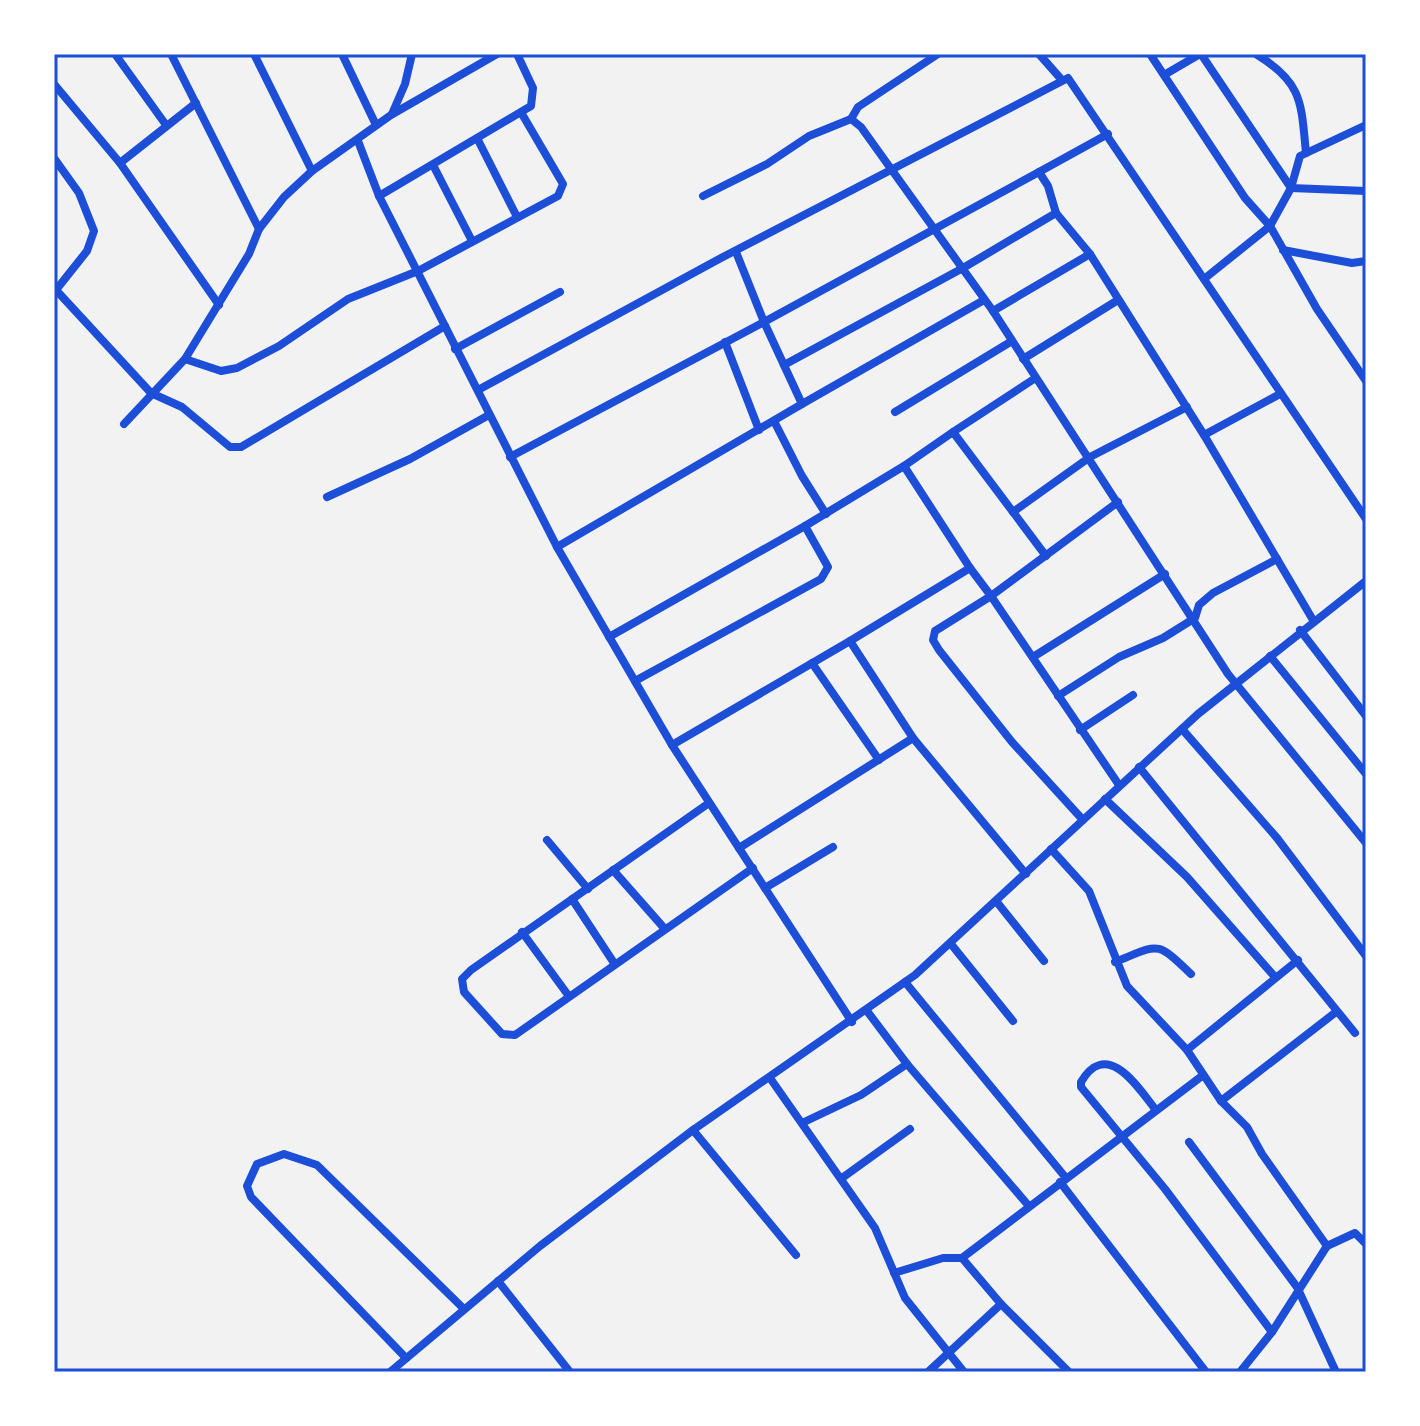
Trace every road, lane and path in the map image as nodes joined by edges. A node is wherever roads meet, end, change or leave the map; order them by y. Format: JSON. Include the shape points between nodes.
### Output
{"nodes":[{"id":1,"x":115,"y":54,"type":"edge"},
{"id":2,"x":171,"y":54,"type":"edge"},
{"id":3,"x":254,"y":54,"type":"edge"},
{"id":4,"x":342,"y":54,"type":"edge"},
{"id":5,"x":412,"y":54,"type":"edge"},
{"id":6,"x":497,"y":54,"type":"edge"},
{"id":7,"x":517,"y":54,"type":"edge"},
{"id":8,"x":938,"y":54,"type":"edge"},
{"id":9,"x":1039,"y":54,"type":"edge"},
{"id":10,"x":1150,"y":54,"type":"edge"},
{"id":11,"x":1201,"y":54,"type":"edge"},
{"id":12,"x":1256,"y":54,"type":"edge"},
{"id":13,"x":1164,"y":75,"type":"junction"},
{"id":14,"x":1064,"y":79,"type":"junction"},
{"id":15,"x":54,"y":84,"type":"edge"},
{"id":16,"x":196,"y":103,"type":"junction"},
{"id":17,"x":522,"y":114,"type":"junction"},
{"id":18,"x":391,"y":115,"type":"junction"},
{"id":19,"x":851,"y":119,"type":"junction"},
{"id":20,"x":166,"y":125,"type":"junction"},
{"id":21,"x":376,"y":125,"type":"junction"},
{"id":22,"x":1366,"y":125,"type":"edge"},
{"id":23,"x":1108,"y":134,"type":"junction"},
{"id":24,"x":477,"y":138,"type":"junction"},
{"id":25,"x":358,"y":141,"type":"junction"},
{"id":26,"x":1306,"y":153,"type":"junction"},
{"id":27,"x":54,"y":158,"type":"edge"},
{"id":28,"x":120,"y":163,"type":"junction"},
{"id":29,"x":433,"y":165,"type":"junction"},
{"id":30,"x":312,"y":171,"type":"junction"},
{"id":31,"x":890,"y":171,"type":"junction"},
{"id":32,"x":1039,"y":172,"type":"junction"},
{"id":33,"x":1291,"y":188,"type":"junction"},
{"id":34,"x":1366,"y":191,"type":"edge"},
{"id":35,"x":379,"y":196,"type":"junction"},
{"id":36,"x":703,"y":196,"type":"dead end"},
{"id":37,"x":1056,"y":213,"type":"junction"},
{"id":38,"x":517,"y":217,"type":"junction"},
{"id":39,"x":1270,"y":226,"type":"junction"},
{"id":40,"x":259,"y":229,"type":"junction"},
{"id":41,"x":932,"y":229,"type":"junction"},
{"id":42,"x":471,"y":239,"type":"junction"},
{"id":43,"x":1283,"y":250,"type":"junction"},
{"id":44,"x":736,"y":252,"type":"junction"},
{"id":45,"x":1090,"y":254,"type":"junction"},
{"id":46,"x":1366,"y":261,"type":"edge"},
{"id":47,"x":963,"y":268,"type":"junction"},
{"id":48,"x":418,"y":271,"type":"junction"},
{"id":49,"x":1204,"y":279,"type":"junction"},
{"id":50,"x":55,"y":289,"type":"edge"},
{"id":51,"x":560,"y":292,"type":"dead end"},
{"id":52,"x":984,"y":300,"type":"junction"},
{"id":53,"x":1118,"y":300,"type":"junction"},
{"id":54,"x":219,"y":305,"type":"junction"},
{"id":55,"x":993,"y":311,"type":"junction"},
{"id":56,"x":764,"y":322,"type":"junction"},
{"id":57,"x":445,"y":326,"type":"junction"},
{"id":58,"x":1012,"y":341,"type":"junction"},
{"id":59,"x":725,"y":342,"type":"junction"},
{"id":60,"x":455,"y":349,"type":"junction"},
{"id":61,"x":185,"y":359,"type":"junction"},
{"id":62,"x":1023,"y":359,"type":"junction"},
{"id":63,"x":784,"y":365,"type":"junction"},
{"id":64,"x":1034,"y":379,"type":"junction"},
{"id":65,"x":1366,"y":381,"type":"edge"},
{"id":66,"x":478,"y":390,"type":"junction"},
{"id":67,"x":151,"y":393,"type":"junction"},
{"id":68,"x":1280,"y":394,"type":"junction"},
{"id":69,"x":802,"y":404,"type":"junction"},
{"id":70,"x":1187,"y":407,"type":"junction"},
{"id":71,"x":895,"y":412,"type":"dead end"},
{"id":72,"x":489,"y":415,"type":"junction"},
{"id":73,"x":774,"y":421,"type":"junction"},
{"id":74,"x":124,"y":424,"type":"dead end"},
{"id":75,"x":759,"y":430,"type":"junction"},
{"id":76,"x":953,"y":432,"type":"junction"},
{"id":77,"x":1204,"y":435,"type":"junction"},
{"id":78,"x":510,"y":457,"type":"junction"},
{"id":79,"x":1090,"y":457,"type":"junction"},
{"id":80,"x":904,"y":466,"type":"junction"},
{"id":81,"x":327,"y":497,"type":"dead end"},
{"id":82,"x":1118,"y":502,"type":"junction"},
{"id":83,"x":1013,"y":512,"type":"junction"},
{"id":84,"x":826,"y":514,"type":"junction"},
{"id":85,"x":1366,"y":519,"type":"edge"},
{"id":86,"x":805,"y":526,"type":"junction"},
{"id":87,"x":557,"y":547,"type":"junction"},
{"id":88,"x":1046,"y":556,"type":"junction"},
{"id":89,"x":1277,"y":559,"type":"junction"},
{"id":90,"x":970,"y":568,"type":"junction"},
{"id":91,"x":1165,"y":574,"type":"junction"},
{"id":92,"x":1366,"y":581,"type":"edge"},
{"id":93,"x":991,"y":596,"type":"junction"},
{"id":94,"x":1195,"y":618,"type":"junction"},
{"id":95,"x":1313,"y":620,"type":"junction"},
{"id":96,"x":1300,"y":630,"type":"junction"},
{"id":97,"x":609,"y":637,"type":"junction"},
{"id":98,"x":850,"y":641,"type":"junction"},
{"id":99,"x":1270,"y":656,"type":"junction"},
{"id":100,"x":1033,"y":657,"type":"junction"},
{"id":101,"x":812,"y":663,"type":"junction"},
{"id":102,"x":635,"y":681,"type":"junction"},
{"id":103,"x":1236,"y":685,"type":"junction"},
{"id":104,"x":1133,"y":695,"type":"dead end"},
{"id":105,"x":1058,"y":696,"type":"junction"},
{"id":106,"x":1366,"y":716,"type":"edge"},
{"id":107,"x":1182,"y":729,"type":"junction"},
{"id":108,"x":1080,"y":730,"type":"junction"},
{"id":109,"x":913,"y":738,"type":"junction"},
{"id":110,"x":672,"y":745,"type":"junction"},
{"id":111,"x":879,"y":760,"type":"junction"},
{"id":112,"x":1139,"y":767,"type":"junction"},
{"id":113,"x":1366,"y":774,"type":"edge"},
{"id":114,"x":1119,"y":785,"type":"junction"},
{"id":115,"x":1105,"y":799,"type":"junction"},
{"id":116,"x":709,"y":803,"type":"junction"},
{"id":117,"x":1083,"y":820,"type":"junction"},
{"id":118,"x":547,"y":840,"type":"dead end"},
{"id":119,"x":1366,"y":843,"type":"edge"},
{"id":120,"x":833,"y":847,"type":"dead end"},
{"id":121,"x":739,"y":848,"type":"junction"},
{"id":122,"x":1051,"y":849,"type":"junction"},
{"id":123,"x":753,"y":868,"type":"junction"},
{"id":124,"x":613,"y":870,"type":"junction"},
{"id":125,"x":1026,"y":874,"type":"junction"},
{"id":126,"x":765,"y":888,"type":"junction"},
{"id":127,"x":588,"y":889,"type":"junction"},
{"id":128,"x":572,"y":899,"type":"junction"},
{"id":129,"x":996,"y":901,"type":"junction"},
{"id":130,"x":664,"y":928,"type":"junction"},
{"id":131,"x":522,"y":932,"type":"junction"},
{"id":132,"x":951,"y":944,"type":"junction"},
{"id":133,"x":1366,"y":956,"type":"edge"},
{"id":134,"x":1298,"y":960,"type":"junction"},
{"id":135,"x":1044,"y":961,"type":"dead end"},
{"id":136,"x":1115,"y":962,"type":"junction"},
{"id":137,"x":614,"y":963,"type":"junction"},
{"id":138,"x":1191,"y":974,"type":"dead end"},
{"id":139,"x":1275,"y":977,"type":"junction"},
{"id":140,"x":905,"y":982,"type":"junction"},
{"id":141,"x":568,"y":995,"type":"junction"},
{"id":142,"x":867,"y":1011,"type":"junction"},
{"id":143,"x":1336,"y":1012,"type":"junction"},
{"id":144,"x":1013,"y":1021,"type":"dead end"},
{"id":145,"x":852,"y":1022,"type":"junction"},
{"id":146,"x":1355,"y":1033,"type":"dead end"},
{"id":147,"x":1187,"y":1050,"type":"junction"},
{"id":148,"x":907,"y":1064,"type":"junction"},
{"id":149,"x":1202,"y":1076,"type":"junction"},
{"id":150,"x":770,"y":1078,"type":"junction"},
{"id":151,"x":1221,"y":1101,"type":"junction"},
{"id":152,"x":1155,"y":1109,"type":"junction"},
{"id":153,"x":802,"y":1123,"type":"junction"},
{"id":154,"x":910,"y":1129,"type":"dead end"},
{"id":155,"x":693,"y":1130,"type":"junction"},
{"id":156,"x":1122,"y":1135,"type":"junction"},
{"id":157,"x":1189,"y":1142,"type":"dead end"},
{"id":158,"x":842,"y":1178,"type":"junction"},
{"id":159,"x":1063,"y":1180,"type":"junction"},
{"id":160,"x":1028,"y":1205,"type":"junction"},
{"id":161,"x":1366,"y":1244,"type":"edge"},
{"id":162,"x":1327,"y":1246,"type":"junction"},
{"id":163,"x":796,"y":1255,"type":"dead end"},
{"id":164,"x":962,"y":1258,"type":"junction"},
{"id":165,"x":894,"y":1273,"type":"junction"},
{"id":166,"x":498,"y":1281,"type":"junction"},
{"id":167,"x":1297,"y":1287,"type":"junction"},
{"id":168,"x":1001,"y":1304,"type":"junction"},
{"id":169,"x":464,"y":1309,"type":"junction"},
{"id":170,"x":1272,"y":1332,"type":"junction"},
{"id":171,"x":948,"y":1352,"type":"junction"},
{"id":172,"x":406,"y":1358,"type":"junction"},
{"id":173,"x":1240,"y":1371,"type":"edge"},
{"id":174,"x":390,"y":1372,"type":"edge"},
{"id":175,"x":570,"y":1372,"type":"edge"},
{"id":176,"x":928,"y":1372,"type":"edge"},
{"id":177,"x":964,"y":1372,"type":"edge"},
{"id":178,"x":1069,"y":1372,"type":"edge"},
{"id":179,"x":1206,"y":1372,"type":"edge"},
{"id":180,"x":1336,"y":1372,"type":"edge"}],
"edges":[{"from":1,"to":20,"type":"street"},
{"from":2,"to":16,"type":"street"},
{"from":3,"to":30,"type":"street"},
{"from":4,"to":21,"type":"street"},
{"from":5,"to":18,"type":"street"},
{"from":6,"to":18,"type":"street"},
{"from":7,"to":17,"type":"street","via":[[533,88],[531,106]]},
{"from":8,"to":19,"type":"street","via":[[858,107]]},
{"from":9,"to":14,"type":"street"},
{"from":10,"to":13,"type":"street"},
{"from":11,"to":13,"type":"street"},
{"from":11,"to":33,"type":"street"},
{"from":12,"to":26,"type":"street","via":[[1299,94]]},
{"from":13,"to":39,"type":"street","via":[[1245,198]]},
{"from":14,"to":23,"type":"street"},
{"from":14,"to":31,"type":"street"},
{"from":15,"to":28,"type":"street"},
{"from":16,"to":20,"type":"street"},
{"from":16,"to":40,"type":"street"},
{"from":17,"to":24,"type":"street"},
{"from":17,"to":38,"type":"street","via":[[563,189]]},
{"from":18,"to":21,"type":"street"},
{"from":19,"to":31,"type":"street"},
{"from":19,"to":36,"type":"street","via":[[809,136]]},
{"from":20,"to":28,"type":"street"},
{"from":21,"to":25,"type":"street"},
{"from":22,"to":26,"type":"street"},
{"from":23,"to":32,"type":"street"},
{"from":23,"to":49,"type":"street"},
{"from":24,"to":29,"type":"street"},
{"from":24,"to":38,"type":"street"},
{"from":25,"to":30,"type":"street"},
{"from":25,"to":35,"type":"street"},
{"from":26,"to":33,"type":"street","via":[[1295,168]]},
{"from":27,"to":50,"type":"street","via":[[79,193],[94,231],[87,251]]},
{"from":28,"to":54,"type":"street"},
{"from":29,"to":35,"type":"street"},
{"from":29,"to":42,"type":"street"},
{"from":30,"to":40,"type":"street"},
{"from":31,"to":41,"type":"street"},
{"from":31,"to":44,"type":"street"},
{"from":32,"to":37,"type":"street"},
{"from":32,"to":41,"type":"street"},
{"from":33,"to":34,"type":"street"},
{"from":33,"to":39,"type":"street"},
{"from":35,"to":48,"type":"street"},
{"from":37,"to":45,"type":"street"},
{"from":37,"to":47,"type":"street"},
{"from":38,"to":42,"type":"street"},
{"from":39,"to":43,"type":"street"},
{"from":39,"to":49,"type":"street"},
{"from":40,"to":54,"type":"street"},
{"from":41,"to":47,"type":"street"},
{"from":41,"to":56,"type":"street"},
{"from":42,"to":48,"type":"street"},
{"from":43,"to":46,"type":"street"},
{"from":43,"to":65,"type":"street"},
{"from":44,"to":56,"type":"street"},
{"from":44,"to":66,"type":"street"},
{"from":45,"to":53,"type":"street"},
{"from":45,"to":55,"type":"street"},
{"from":47,"to":52,"type":"street"},
{"from":47,"to":63,"type":"street"},
{"from":48,"to":57,"type":"street"},
{"from":48,"to":61,"type":"street","via":[[348,299],[237,368],[221,371]]},
{"from":49,"to":68,"type":"street"},
{"from":50,"to":67,"type":"street"},
{"from":51,"to":60,"type":"street"},
{"from":52,"to":55,"type":"street"},
{"from":52,"to":69,"type":"street"},
{"from":53,"to":62,"type":"street"},
{"from":53,"to":70,"type":"street"},
{"from":54,"to":61,"type":"street"},
{"from":55,"to":58,"type":"street"},
{"from":56,"to":59,"type":"street"},
{"from":56,"to":63,"type":"street"},
{"from":57,"to":60,"type":"street"},
{"from":57,"to":67,"type":"street","via":[[241,447],[219,441],[182,407]]},
{"from":58,"to":62,"type":"street"},
{"from":58,"to":71,"type":"street"},
{"from":59,"to":75,"type":"street"},
{"from":59,"to":78,"type":"street"},
{"from":60,"to":66,"type":"street"},
{"from":61,"to":67,"type":"street"},
{"from":62,"to":64,"type":"street"},
{"from":63,"to":69,"type":"street"},
{"from":64,"to":76,"type":"street"},
{"from":64,"to":79,"type":"street"},
{"from":66,"to":72,"type":"street"},
{"from":67,"to":74,"type":"street"},
{"from":68,"to":77,"type":"street"},
{"from":68,"to":85,"type":"street"},
{"from":69,"to":73,"type":"street"},
{"from":70,"to":77,"type":"street"},
{"from":70,"to":79,"type":"street"},
{"from":72,"to":78,"type":"street"},
{"from":72,"to":81,"type":"street"},
{"from":73,"to":75,"type":"street"},
{"from":73,"to":84,"type":"street"},
{"from":75,"to":87,"type":"street"},
{"from":76,"to":80,"type":"street"},
{"from":76,"to":83,"type":"street"},
{"from":77,"to":89,"type":"street"},
{"from":78,"to":87,"type":"street"},
{"from":79,"to":82,"type":"street"},
{"from":79,"to":83,"type":"street"},
{"from":80,"to":84,"type":"street"},
{"from":80,"to":90,"type":"street"},
{"from":82,"to":88,"type":"street"},
{"from":82,"to":91,"type":"street"},
{"from":83,"to":88,"type":"street"},
{"from":84,"to":86,"type":"street"},
{"from":86,"to":97,"type":"street"},
{"from":86,"to":102,"type":"street","via":[[828,567],[821,579]]},
{"from":87,"to":97,"type":"street"},
{"from":88,"to":93,"type":"street"},
{"from":89,"to":94,"type":"street","via":[[1213,593],[1199,605]]},
{"from":89,"to":95,"type":"street"},
{"from":90,"to":93,"type":"street"},
{"from":90,"to":98,"type":"street"},
{"from":91,"to":94,"type":"street"},
{"from":91,"to":100,"type":"street"},
{"from":92,"to":95,"type":"street"},
{"from":93,"to":100,"type":"street"},
{"from":93,"to":117,"type":"street","via":[[939,628],[933,640],[1012,742]]},
{"from":94,"to":103,"type":"street"},
{"from":94,"to":105,"type":"street"},
{"from":95,"to":96,"type":"street"},
{"from":96,"to":99,"type":"street"},
{"from":96,"to":106,"type":"street"},
{"from":97,"to":102,"type":"street"},
{"from":98,"to":101,"type":"street"},
{"from":98,"to":109,"type":"street"},
{"from":99,"to":103,"type":"street"},
{"from":99,"to":113,"type":"street"},
{"from":100,"to":105,"type":"street"},
{"from":101,"to":110,"type":"street"},
{"from":101,"to":111,"type":"street"},
{"from":102,"to":110,"type":"street"},
{"from":103,"to":107,"type":"street"},
{"from":103,"to":119,"type":"street"},
{"from":104,"to":108,"type":"street"},
{"from":105,"to":108,"type":"street"},
{"from":107,"to":112,"type":"street"},
{"from":107,"to":133,"type":"street","via":[[1277,838]]},
{"from":108,"to":114,"type":"street"},
{"from":109,"to":111,"type":"street"},
{"from":109,"to":125,"type":"street"},
{"from":110,"to":116,"type":"street"},
{"from":111,"to":121,"type":"street"},
{"from":112,"to":114,"type":"street"},
{"from":112,"to":134,"type":"street"},
{"from":114,"to":115,"type":"street"},
{"from":115,"to":117,"type":"street"},
{"from":115,"to":139,"type":"street","via":[[1187,877]]},
{"from":116,"to":121,"type":"street"},
{"from":116,"to":124,"type":"street"},
{"from":117,"to":122,"type":"street"},
{"from":118,"to":127,"type":"street"},
{"from":120,"to":126,"type":"street"},
{"from":121,"to":123,"type":"street"},
{"from":122,"to":125,"type":"street"},
{"from":122,"to":136,"type":"street","via":[[1089,891]]},
{"from":123,"to":126,"type":"street"},
{"from":123,"to":130,"type":"street"},
{"from":124,"to":127,"type":"street"},
{"from":124,"to":130,"type":"street"},
{"from":125,"to":129,"type":"street"},
{"from":126,"to":145,"type":"street"},
{"from":127,"to":128,"type":"street"},
{"from":128,"to":131,"type":"street"},
{"from":128,"to":137,"type":"street"},
{"from":129,"to":132,"type":"street"},
{"from":129,"to":135,"type":"street"},
{"from":130,"to":137,"type":"street"},
{"from":131,"to":141,"type":"street"},
{"from":131,"to":141,"type":"street","via":[[462,979],[464,992],[489,1023],[509,1036]]},
{"from":132,"to":140,"type":"street"},
{"from":132,"to":144,"type":"street"},
{"from":134,"to":139,"type":"street"},
{"from":134,"to":143,"type":"street"},
{"from":136,"to":138,"type":"street","via":[[1163,948]]},
{"from":136,"to":147,"type":"street","via":[[1127,986]]},
{"from":137,"to":141,"type":"street"},
{"from":139,"to":147,"type":"street"},
{"from":140,"to":142,"type":"street"},
{"from":140,"to":159,"type":"street"},
{"from":142,"to":145,"type":"street"},
{"from":142,"to":148,"type":"street"},
{"from":143,"to":146,"type":"street"},
{"from":143,"to":151,"type":"street"},
{"from":145,"to":150,"type":"street"},
{"from":147,"to":149,"type":"street"},
{"from":148,"to":153,"type":"street","via":[[861,1095]]},
{"from":148,"to":160,"type":"street"},
{"from":149,"to":151,"type":"street"},
{"from":149,"to":152,"type":"street"},
{"from":150,"to":153,"type":"street"},
{"from":150,"to":155,"type":"street"},
{"from":151,"to":162,"type":"street","via":[[1247,1127]]},
{"from":152,"to":156,"type":"street"},
{"from":152,"to":156,"type":"street","via":[[1116,1066],[1085,1075],[1081,1087]]},
{"from":153,"to":158,"type":"street"},
{"from":154,"to":158,"type":"street"},
{"from":155,"to":163,"type":"street"},
{"from":155,"to":166,"type":"street"},
{"from":156,"to":159,"type":"street"},
{"from":156,"to":170,"type":"street"},
{"from":157,"to":167,"type":"street"},
{"from":158,"to":165,"type":"street","via":[[875,1228]]},
{"from":159,"to":160,"type":"street"},
{"from":159,"to":179,"type":"street"},
{"from":160,"to":164,"type":"street"},
{"from":161,"to":162,"type":"street","via":[[1355,1233]]},
{"from":162,"to":167,"type":"street"},
{"from":164,"to":165,"type":"street","via":[[943,1258]]},
{"from":164,"to":168,"type":"street"},
{"from":165,"to":171,"type":"street","via":[[905,1298]]},
{"from":166,"to":169,"type":"street"},
{"from":166,"to":175,"type":"street"},
{"from":167,"to":170,"type":"street"},
{"from":167,"to":180,"type":"street"},
{"from":168,"to":171,"type":"street"},
{"from":168,"to":178,"type":"street"},
{"from":169,"to":172,"type":"street"},
{"from":169,"to":172,"type":"street","via":[[317,1165],[284,1154],[257,1164],[247,1186],[251,1197]]},
{"from":170,"to":173,"type":"street"},
{"from":171,"to":176,"type":"street"},
{"from":171,"to":177,"type":"street"},
{"from":172,"to":174,"type":"street"}]}
